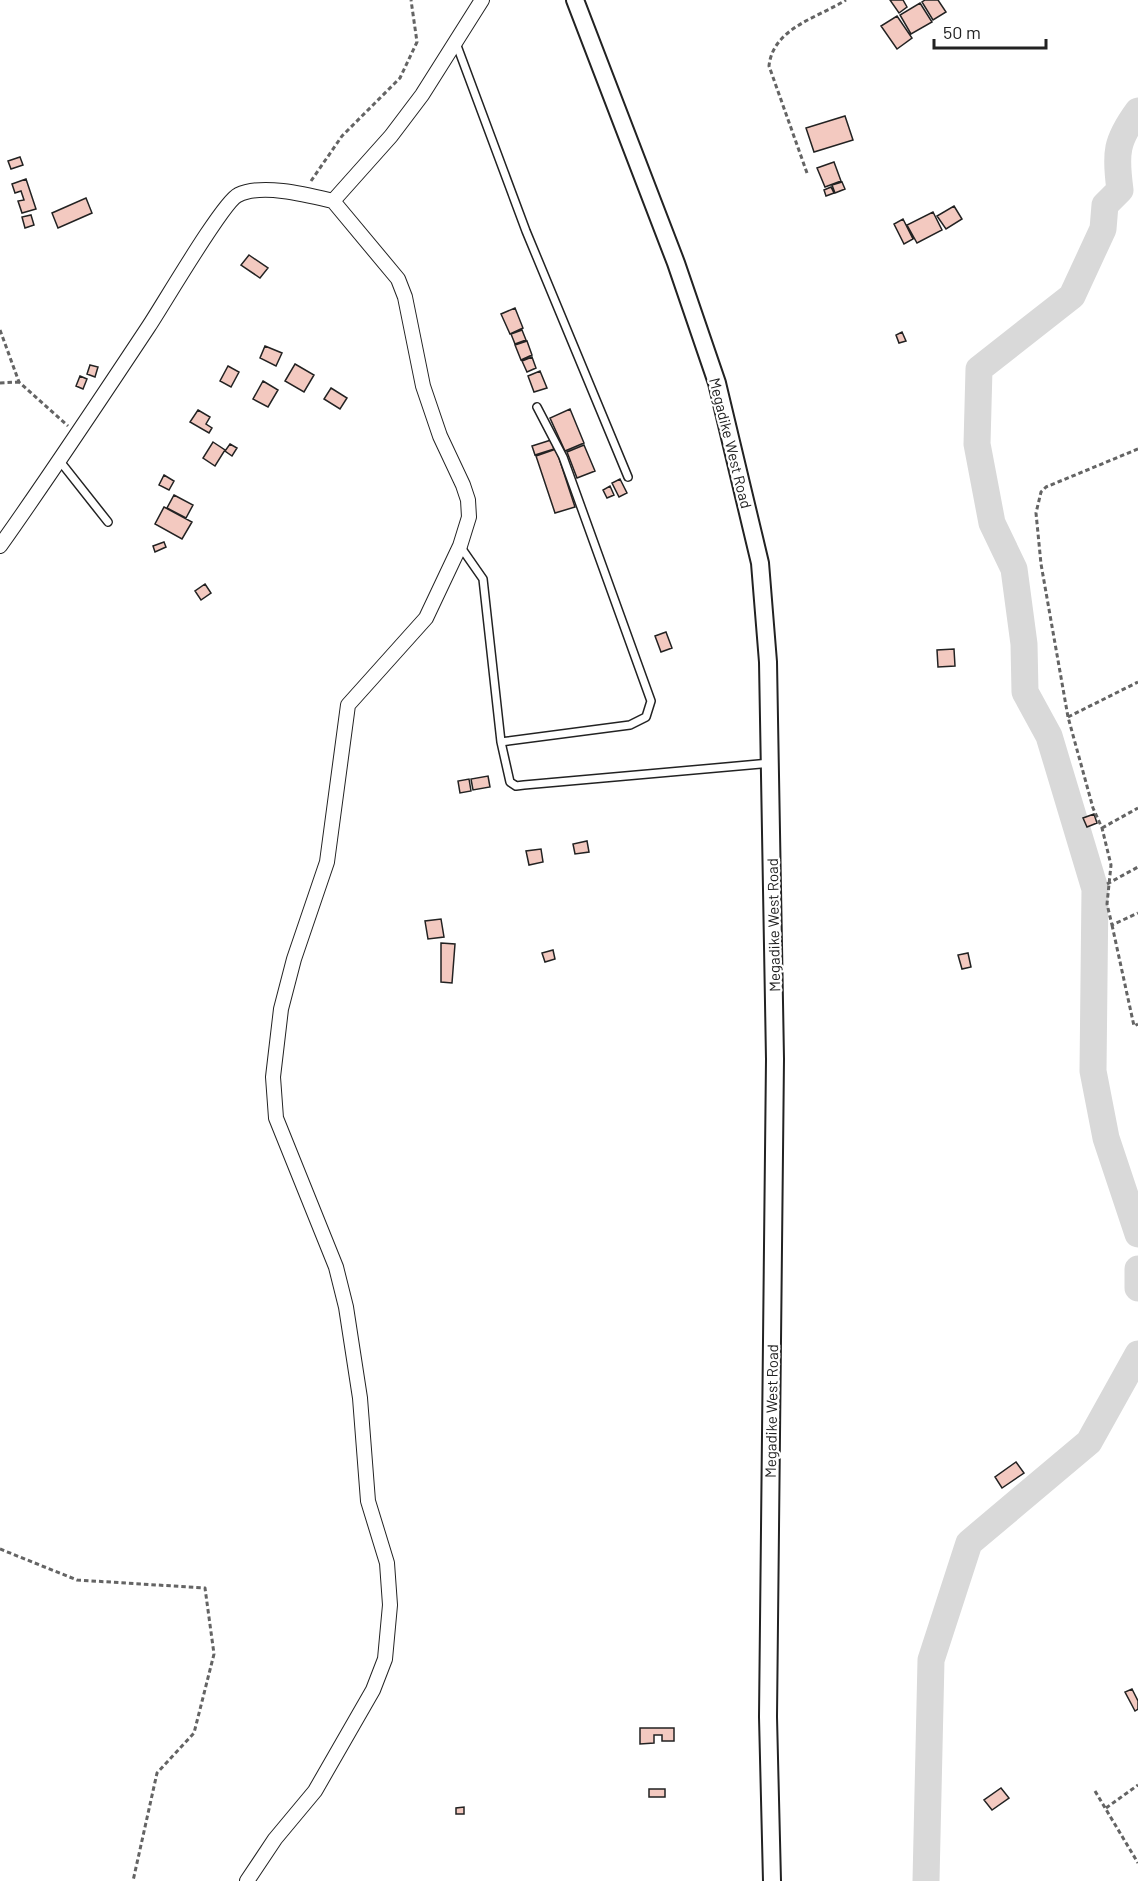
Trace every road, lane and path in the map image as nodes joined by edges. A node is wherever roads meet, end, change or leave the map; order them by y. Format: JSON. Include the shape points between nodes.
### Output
{"nodes":[{"id":1,"x":411,"y":0,"type":"edge"},
{"id":2,"x":482,"y":0,"type":"edge"},
{"id":3,"x":575,"y":0,"type":"edge"},
{"id":4,"x":846,"y":0,"type":"edge"},
{"id":5,"x":456,"y":43,"type":"junction"},
{"id":6,"x":807,"y":173,"type":"dead end"},
{"id":7,"x":295,"y":192,"type":"junction"},
{"id":8,"x":333,"y":201,"type":"junction"},
{"id":9,"x":0,"y":330,"type":"edge"},
{"id":10,"x":19,"y":381,"type":"junction"},
{"id":11,"x":0,"y":383,"type":"edge"},
{"id":12,"x":537,"y":407,"type":"dead end"},
{"id":13,"x":76,"y":433,"type":"junction"},
{"id":14,"x":1138,"y":449,"type":"edge"},
{"id":15,"x":58,"y":460,"type":"junction"},
{"id":16,"x":628,"y":477,"type":"dead end"},
{"id":17,"x":108,"y":522,"type":"dead end"},
{"id":18,"x":0,"y":546,"type":"edge"},
{"id":19,"x":460,"y":546,"type":"junction"},
{"id":20,"x":1138,"y":682,"type":"edge"},
{"id":21,"x":1068,"y":717,"type":"junction"},
{"id":22,"x":501,"y":742,"type":"junction"},
{"id":23,"x":771,"y":763,"type":"junction"},
{"id":24,"x":1138,"y":808,"type":"edge"},
{"id":25,"x":1102,"y":828,"type":"junction"},
{"id":26,"x":1138,"y":867,"type":"edge"},
{"id":27,"x":1107,"y":885,"type":"junction"},
{"id":28,"x":1138,"y":914,"type":"edge"},
{"id":29,"x":1112,"y":925,"type":"junction"},
{"id":30,"x":1138,"y":1024,"type":"edge"},
{"id":31,"x":0,"y":1549,"type":"edge"},
{"id":32,"x":1138,"y":1785,"type":"edge"},
{"id":33,"x":1095,"y":1791,"type":"dead end"},
{"id":34,"x":1106,"y":1808,"type":"junction"},
{"id":35,"x":1138,"y":1863,"type":"edge"},
{"id":36,"x":133,"y":1881,"type":"edge"},
{"id":37,"x":247,"y":1881,"type":"edge"},
{"id":38,"x":772,"y":1881,"type":"edge"}],
"edges":[{"from":1,"to":7,"type":"path","via":[[417,42],[400,78],[342,136],[314,179]]},
{"from":2,"to":5,"type":"street"},
{"from":3,"to":23,"type":"street","name":"Megadike West Road","via":[[676,263],[717,383],[760,563]]},
{"from":4,"to":6,"type":"path","via":[[783,34],[772,50],[769,66]]},
{"from":5,"to":8,"type":"street","via":[[392,136]]},
{"from":5,"to":16,"type":"lane","via":[[526,231]]},
{"from":7,"to":8,"type":"street"},
{"from":7,"to":13,"type":"street","via":[[237,195],[215,221]]},
{"from":8,"to":19,"type":"street","via":[[398,279],[405,297],[423,386],[468,500],[469,517]]},
{"from":9,"to":10,"type":"path"},
{"from":10,"to":11,"type":"path"},
{"from":10,"to":13,"type":"path"},
{"from":12,"to":22,"type":"lane","via":[[564,457],[651,701],[646,717],[630,725]]},
{"from":13,"to":15,"type":"street"},
{"from":14,"to":21,"type":"path","via":[[1046,487],[1037,502],[1041,564]]},
{"from":15,"to":17,"type":"lane"},
{"from":15,"to":18,"type":"street"},
{"from":19,"to":22,"type":"lane","via":[[483,579]]},
{"from":19,"to":37,"type":"street","via":[[426,618],[348,705],[327,862],[281,1009],[273,1077],[276,1118],[336,1267],[346,1307],[360,1398],[368,1502],[387,1563],[390,1605],[385,1659],[373,1689],[315,1791]]},
{"from":20,"to":21,"type":"path"},
{"from":21,"to":25,"type":"path"},
{"from":22,"to":23,"type":"lane","via":[[510,782],[516,786]]},
{"from":23,"to":38,"type":"street","name":"Megadike West Road","via":[[775,1059],[768,1705]]},
{"from":24,"to":25,"type":"path"},
{"from":25,"to":27,"type":"path","via":[[1110,865]]},
{"from":26,"to":27,"type":"path"},
{"from":27,"to":29,"type":"path"},
{"from":28,"to":29,"type":"path"},
{"from":29,"to":30,"type":"path","via":[[1134,1026]]},
{"from":31,"to":36,"type":"path","via":[[77,1580],[205,1588],[214,1654],[194,1733],[157,1773]]},
{"from":32,"to":34,"type":"path"},
{"from":33,"to":34,"type":"path"},
{"from":34,"to":35,"type":"path"}]}
